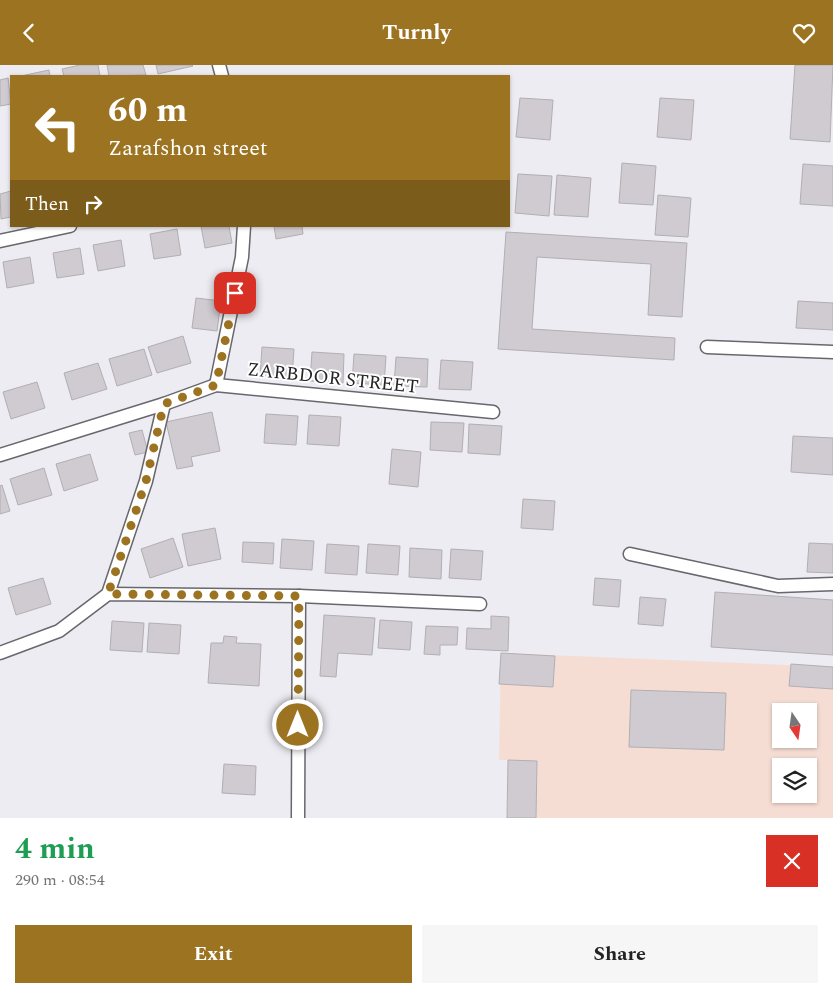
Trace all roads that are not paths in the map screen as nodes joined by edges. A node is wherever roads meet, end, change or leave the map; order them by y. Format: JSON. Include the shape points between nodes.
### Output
{"nodes":[{"id":1,"x":65,"y":227,"type":"edge"},
{"id":2,"x":244,"y":227,"type":"edge"},
{"id":3,"x":0,"y":241,"type":"edge"},
{"id":4,"x":707,"y":347,"type":"dead end"},
{"id":5,"x":833,"y":352,"type":"edge"},
{"id":6,"x":216,"y":385,"type":"junction"},
{"id":7,"x":164,"y":404,"type":"junction"},
{"id":8,"x":492,"y":412,"type":"dead end"},
{"id":9,"x":0,"y":455,"type":"edge"},
{"id":10,"x":630,"y":553,"type":"dead end"},
{"id":11,"x":833,"y":584,"type":"edge"},
{"id":12,"x":108,"y":594,"type":"junction"},
{"id":13,"x":299,"y":596,"type":"junction"},
{"id":14,"x":480,"y":604,"type":"dead end"},
{"id":15,"x":0,"y":653,"type":"edge"},
{"id":16,"x":298,"y":818,"type":"edge"}],
"edges":[{"from":1,"to":3,"type":"street"},
{"from":2,"to":6,"type":"street","via":[[242,257]]},
{"from":4,"to":5,"type":"street"},
{"from":6,"to":7,"type":"street","name":"ZARBDOR STREET"},
{"from":6,"to":8,"type":"street","name":"ZARBDOR STREET"},
{"from":7,"to":9,"type":"street","name":"ZARBDOR STREET"},
{"from":7,"to":12,"type":"street","via":[[146,481]]},
{"from":10,"to":11,"type":"street","via":[[778,586]]},
{"from":12,"to":13,"type":"street"},
{"from":12,"to":15,"type":"street","via":[[59,631]]},
{"from":13,"to":14,"type":"street"},
{"from":13,"to":16,"type":"street"}]}
